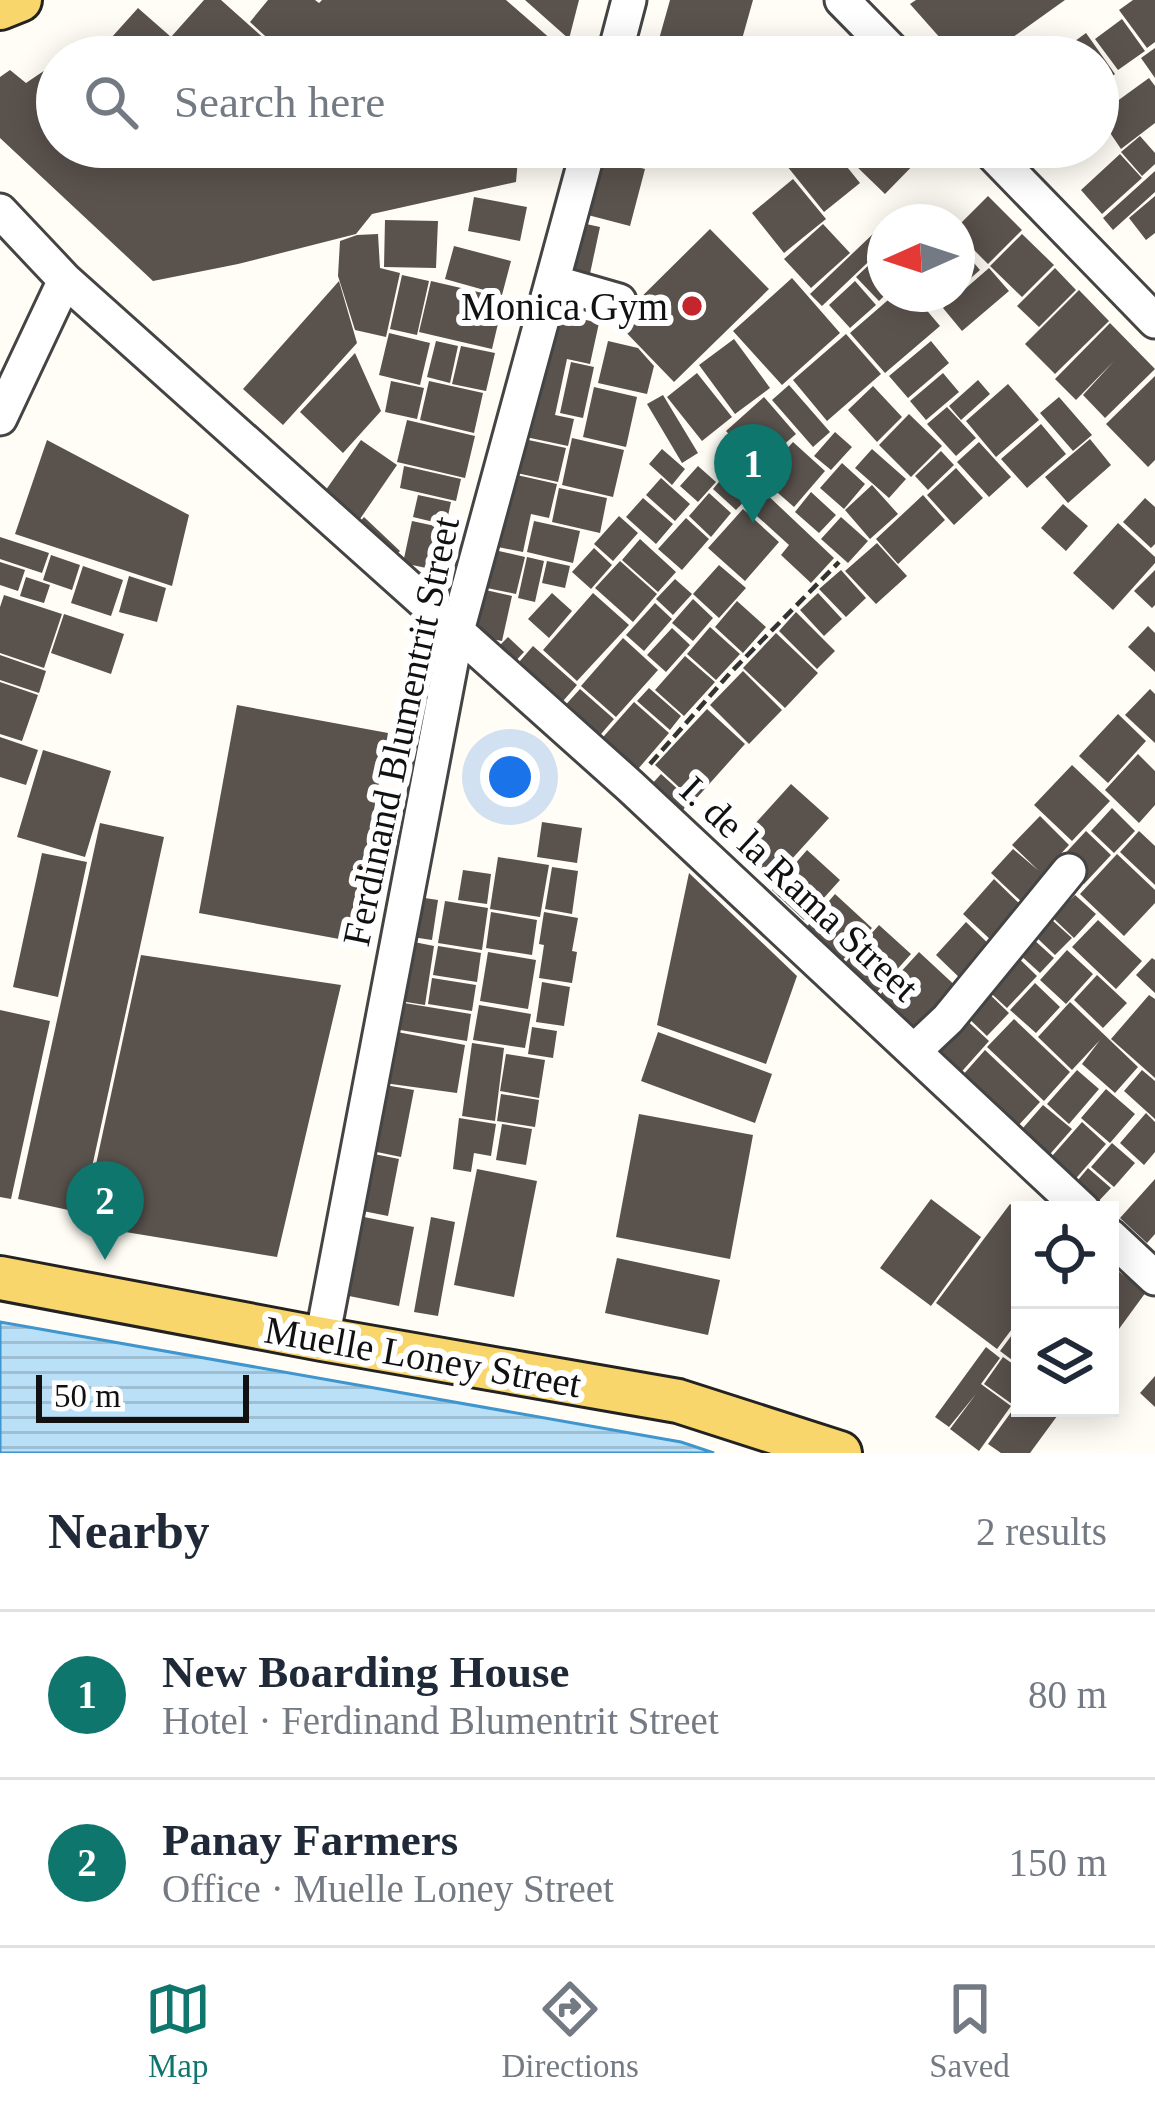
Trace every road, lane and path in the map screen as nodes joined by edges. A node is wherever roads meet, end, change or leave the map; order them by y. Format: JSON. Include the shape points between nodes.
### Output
{"nodes":[{"id":1,"x":20,"y":0,"type":"edge"},
{"id":2,"x":629,"y":0,"type":"edge"},
{"id":3,"x":842,"y":0,"type":"edge"},
{"id":4,"x":0,"y":8,"type":"edge"},
{"id":5,"x":620,"y":36,"type":"edge"},
{"id":6,"x":877,"y":36,"type":"edge"},
{"id":7,"x":584,"y":168,"type":"edge"},
{"id":8,"x":1006,"y":168,"type":"edge"},
{"id":9,"x":0,"y":211,"type":"edge"},
{"id":10,"x":64,"y":280,"type":"junction"},
{"id":11,"x":553,"y":282,"type":"junction"},
{"id":12,"x":619,"y":301,"type":"dead end"},
{"id":13,"x":1155,"y":321,"type":"edge"},
{"id":14,"x":0,"y":418,"type":"edge"},
{"id":15,"x":839,"y":562,"type":"dead end"},
{"id":16,"x":457,"y":631,"type":"junction"},
{"id":17,"x":630,"y":786,"type":"junction"},
{"id":18,"x":1069,"y":871,"type":"dead end"},
{"id":19,"x":914,"y":1052,"type":"junction"},
{"id":20,"x":1073,"y":1201,"type":"edge"},
{"id":21,"x":1119,"y":1244,"type":"edge"},
{"id":22,"x":0,"y":1278,"type":"edge"},
{"id":23,"x":1155,"y":1278,"type":"edge"},
{"id":24,"x":322,"y":1339,"type":"junction"},
{"id":25,"x":840,"y":1453,"type":"edge"}],
"edges":[{"from":1,"to":4,"type":"main road"},
{"from":2,"to":5,"type":"street"},
{"from":3,"to":6,"type":"street"},
{"from":7,"to":11,"type":"street","name":"Ferdinand Blumentrit Street"},
{"from":8,"to":13,"type":"street"},
{"from":9,"to":10,"type":"street","name":"I. de la Rama Street"},
{"from":10,"to":14,"type":"street"},
{"from":10,"to":16,"type":"street","name":"I. de la Rama Street"},
{"from":11,"to":12,"type":"street"},
{"from":11,"to":16,"type":"street","name":"Ferdinand Blumentrit Street"},
{"from":15,"to":17,"type":"path"},
{"from":16,"to":17,"type":"street","name":"I. de la Rama Street"},
{"from":16,"to":24,"type":"street","name":"Ferdinand Blumentrit Street"},
{"from":17,"to":19,"type":"street","name":"I. de la Rama Street"},
{"from":18,"to":19,"type":"street"},
{"from":19,"to":20,"type":"street","name":"I. de la Rama Street"},
{"from":21,"to":23,"type":"street"},
{"from":22,"to":24,"type":"main road","name":"Muelle Loney Street"},
{"from":24,"to":25,"type":"main road","name":"Muelle Loney Street","via":[[678,1401]]}]}
